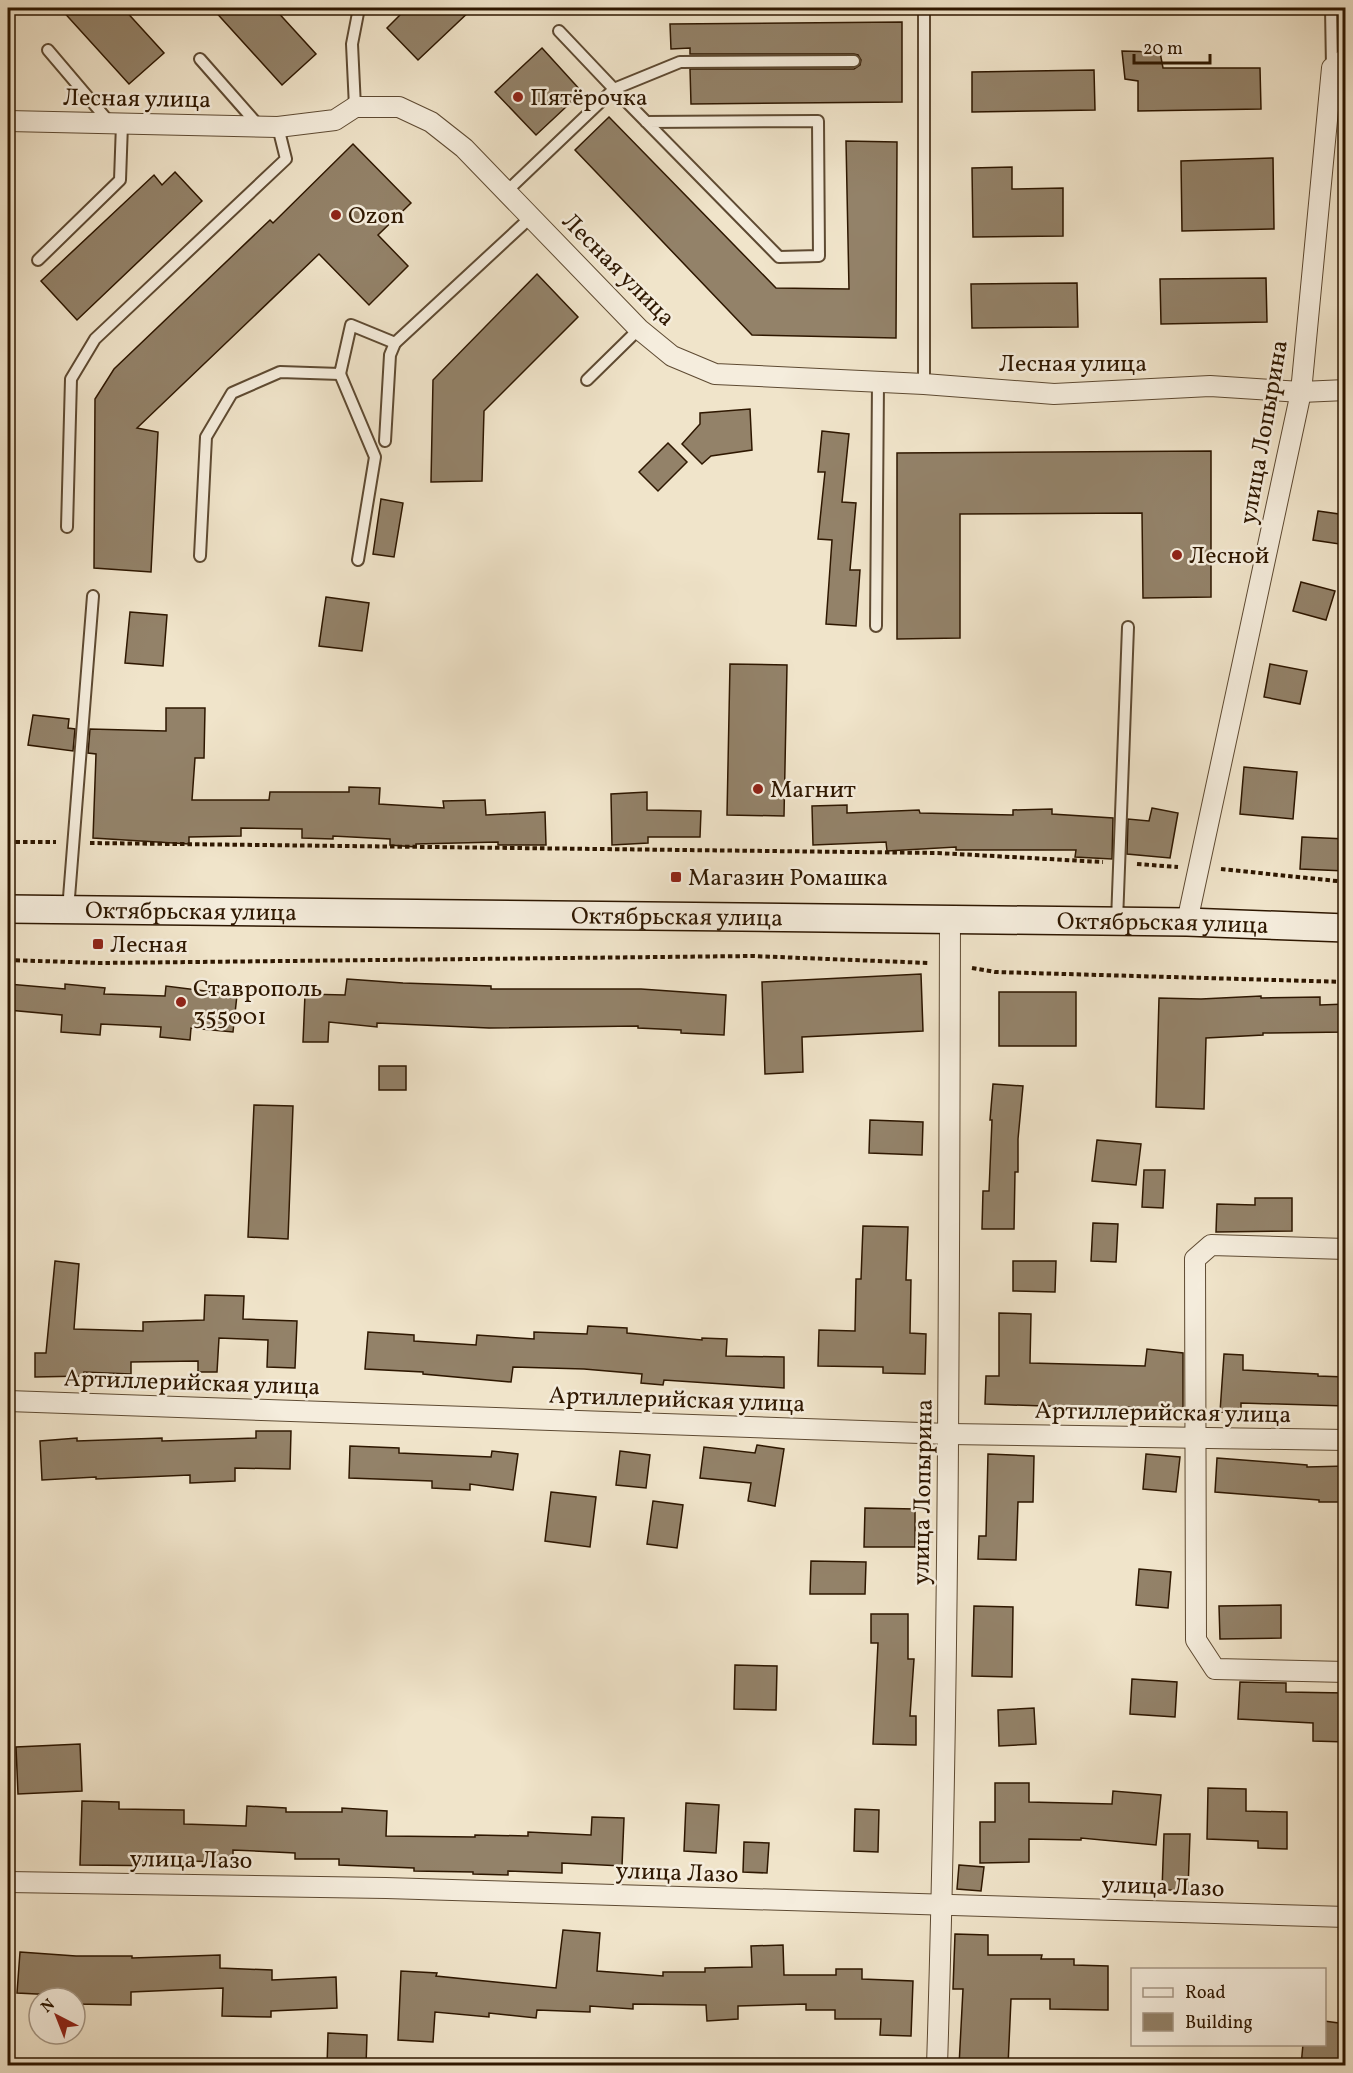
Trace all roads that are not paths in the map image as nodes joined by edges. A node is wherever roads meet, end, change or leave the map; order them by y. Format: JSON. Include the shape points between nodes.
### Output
{"nodes":[{"id":1,"x":359,"y":8,"type":"edge"},
{"id":2,"x":924,"y":8,"type":"edge"},
{"id":3,"x":1325,"y":8,"type":"edge"},
{"id":4,"x":1346,"y":8,"type":"edge"},
{"id":5,"x":559,"y":31,"type":"dead end"},
{"id":6,"x":48,"y":50,"type":"dead end"},
{"id":7,"x":200,"y":59,"type":"dead end"},
{"id":8,"x":854,"y":61,"type":"dead end"},
{"id":9,"x":1339,"y":64,"type":"edge"},
{"id":10,"x":614,"y":89,"type":"junction"},
{"id":11,"x":355,"y":107,"type":"junction"},
{"id":12,"x":8,"y":121,"type":"edge"},
{"id":13,"x":646,"y":122,"type":"junction"},
{"id":14,"x":116,"y":124,"type":"junction"},
{"id":15,"x":268,"y":127,"type":"junction"},
{"id":16,"x":506,"y":192,"type":"junction"},
{"id":17,"x":531,"y":217,"type":"junction"},
{"id":18,"x":38,"y":261,"type":"dead end"},
{"id":19,"x":639,"y":329,"type":"junction"},
{"id":20,"x":395,"y":343,"type":"junction"},
{"id":21,"x":340,"y":374,"type":"junction"},
{"id":22,"x":587,"y":380,"type":"dead end"},
{"id":23,"x":878,"y":383,"type":"junction"},
{"id":24,"x":924,"y":384,"type":"junction"},
{"id":25,"x":1346,"y":390,"type":"edge"},
{"id":26,"x":1301,"y":392,"type":"junction"},
{"id":27,"x":386,"y":441,"type":"dead end"},
{"id":28,"x":67,"y":527,"type":"dead end"},
{"id":29,"x":200,"y":556,"type":"dead end"},
{"id":30,"x":358,"y":560,"type":"dead end"},
{"id":31,"x":93,"y":596,"type":"dead end"},
{"id":32,"x":876,"y":627,"type":"dead end"},
{"id":33,"x":1128,"y":627,"type":"dead end"},
{"id":34,"x":8,"y":909,"type":"edge"},
{"id":35,"x":68,"y":910,"type":"junction"},
{"id":36,"x":950,"y":919,"type":"junction"},
{"id":37,"x":1117,"y":921,"type":"junction"},
{"id":38,"x":1186,"y":922,"type":"junction"},
{"id":39,"x":1346,"y":928,"type":"edge"},
{"id":40,"x":1346,"y":1249,"type":"edge"},
{"id":41,"x":8,"y":1401,"type":"edge"},
{"id":42,"x":949,"y":1434,"type":"junction"},
{"id":43,"x":1196,"y":1437,"type":"junction"},
{"id":44,"x":1346,"y":1440,"type":"edge"},
{"id":45,"x":1346,"y":1672,"type":"edge"},
{"id":46,"x":8,"y":1882,"type":"edge"},
{"id":47,"x":942,"y":1906,"type":"junction"},
{"id":48,"x":1346,"y":1917,"type":"edge"},
{"id":49,"x":938,"y":2066,"type":"edge"}],
"edges":[{"from":1,"to":11,"type":"lane","via":[[352,44]]},
{"from":2,"to":24,"type":"lane"},
{"from":3,"to":4,"type":"lane"},
{"from":3,"to":9,"type":"lane"},
{"from":5,"to":10,"type":"lane"},
{"from":6,"to":14,"type":"lane"},
{"from":7,"to":15,"type":"lane"},
{"from":8,"to":10,"type":"lane","via":[[680,62]]},
{"from":9,"to":26,"type":"street","name":"улица Лопырина"},
{"from":10,"to":13,"type":"lane"},
{"from":10,"to":16,"type":"lane"},
{"from":11,"to":15,"type":"street","name":"Лесная улица","via":[[334,120]]},
{"from":11,"to":16,"type":"street","name":"Лесная улица","via":[[399,107],[431,122],[464,148]]},
{"from":12,"to":14,"type":"street","name":"Лесная улица"},
{"from":13,"to":13,"type":"lane","via":[[818,121],[819,256],[780,257]]},
{"from":14,"to":15,"type":"street","name":"Лесная улица"},
{"from":14,"to":18,"type":"lane","via":[[120,180]]},
{"from":15,"to":28,"type":"lane","via":[[286,159],[95,339],[71,379]]},
{"from":16,"to":17,"type":"street","name":"Лесная улица"},
{"from":17,"to":19,"type":"street","name":"Лесная улица"},
{"from":17,"to":20,"type":"lane"},
{"from":19,"to":22,"type":"lane"},
{"from":19,"to":23,"type":"street","name":"Лесная улица","via":[[672,356],[715,374]]},
{"from":20,"to":21,"type":"lane","via":[[351,326]]},
{"from":20,"to":27,"type":"lane","via":[[390,355]]},
{"from":21,"to":29,"type":"lane","via":[[280,372],[232,393],[206,438]]},
{"from":21,"to":30,"type":"lane","via":[[375,458]]},
{"from":23,"to":24,"type":"street","name":"Лесная улица"},
{"from":23,"to":32,"type":"lane"},
{"from":24,"to":26,"type":"street","name":"Лесная улица","via":[[1054,394],[1210,386]]},
{"from":25,"to":26,"type":"street","name":"Лесная улица"},
{"from":26,"to":38,"type":"street","name":"улица Лопырина"},
{"from":31,"to":35,"type":"lane"},
{"from":33,"to":37,"type":"lane"},
{"from":34,"to":35,"type":"main road","name":"Октябрьская улица"},
{"from":35,"to":36,"type":"main road","name":"Октябрьская улица"},
{"from":36,"to":37,"type":"main road","name":"Октябрьская улица"},
{"from":36,"to":42,"type":"street","name":"улица Лопырина"},
{"from":37,"to":38,"type":"main road","name":"Октябрьская улица"},
{"from":38,"to":39,"type":"main road","name":"Октябрьская улица"},
{"from":40,"to":43,"type":"street","via":[[1211,1245],[1195,1259]]},
{"from":41,"to":42,"type":"street","name":"Артиллерийская улица"},
{"from":42,"to":43,"type":"street","name":"Артиллерийская улица"},
{"from":42,"to":47,"type":"street","name":"улица Лопырина"},
{"from":43,"to":44,"type":"street","name":"Артиллерийская улица"},
{"from":43,"to":45,"type":"street","via":[[1196,1640],[1215,1670]]},
{"from":46,"to":47,"type":"street","name":"улица Лазо","via":[[386,1888]]},
{"from":47,"to":48,"type":"street","name":"улица Лазо"},
{"from":47,"to":49,"type":"street","name":"улица Лопырина"}]}
